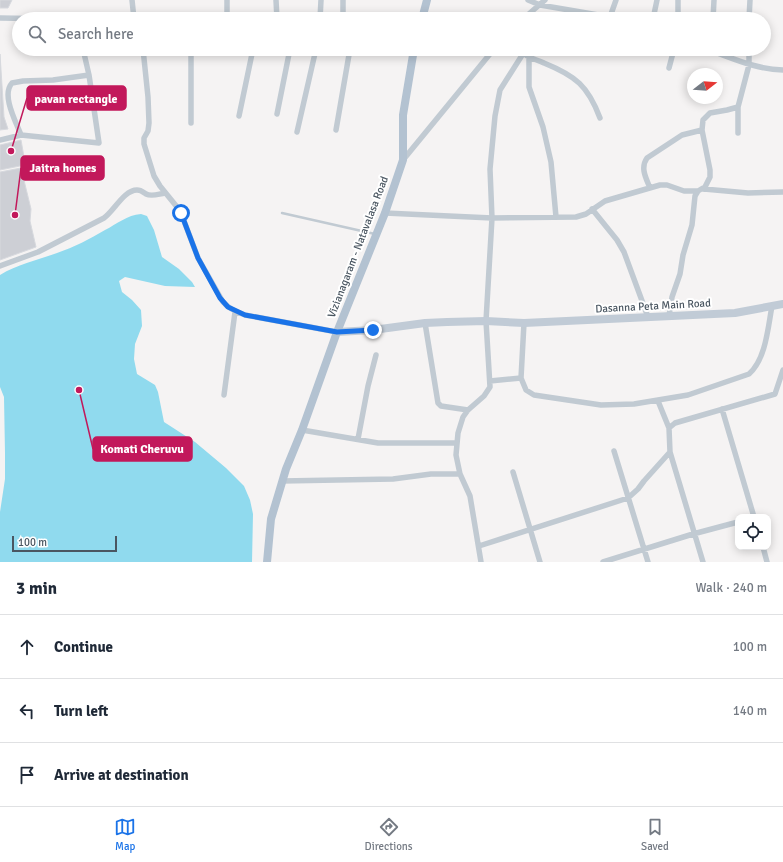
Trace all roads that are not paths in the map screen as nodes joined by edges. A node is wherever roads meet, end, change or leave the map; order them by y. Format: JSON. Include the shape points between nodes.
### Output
{"nodes":[{"id":1,"x":132,"y":0,"type":"edge"},
{"id":2,"x":227,"y":0,"type":"edge"},
{"id":3,"x":276,"y":0,"type":"edge"},
{"id":4,"x":321,"y":0,"type":"edge"},
{"id":5,"x":343,"y":0,"type":"edge"},
{"id":6,"x":427,"y":0,"type":"edge"},
{"id":7,"x":528,"y":0,"type":"edge"},
{"id":8,"x":545,"y":0,"type":"edge"},
{"id":9,"x":616,"y":0,"type":"edge"},
{"id":10,"x":657,"y":0,"type":"edge"},
{"id":11,"x":678,"y":0,"type":"edge"},
{"id":12,"x":714,"y":0,"type":"edge"},
{"id":13,"x":750,"y":0,"type":"edge"},
{"id":14,"x":540,"y":5,"type":"junction"},
{"id":15,"x":532,"y":11,"type":"edge"},
{"id":16,"x":133,"y":12,"type":"edge"},
{"id":17,"x":227,"y":12,"type":"edge"},
{"id":18,"x":276,"y":12,"type":"edge"},
{"id":19,"x":320,"y":12,"type":"edge"},
{"id":20,"x":343,"y":12,"type":"edge"},
{"id":21,"x":424,"y":12,"type":"edge"},
{"id":22,"x":581,"y":12,"type":"edge"},
{"id":23,"x":612,"y":12,"type":"edge"},
{"id":24,"x":654,"y":12,"type":"edge"},
{"id":25,"x":678,"y":12,"type":"edge"},
{"id":26,"x":713,"y":12,"type":"edge"},
{"id":27,"x":749,"y":12,"type":"edge"},
{"id":28,"x":0,"y":18,"type":"edge"},
{"id":29,"x":12,"y":18,"type":"edge"},
{"id":30,"x":84,"y":56,"type":"edge"},
{"id":31,"x":144,"y":56,"type":"edge"},
{"id":32,"x":191,"y":56,"type":"edge"},
{"id":33,"x":252,"y":56,"type":"edge"},
{"id":34,"x":289,"y":56,"type":"edge"},
{"id":35,"x":314,"y":56,"type":"edge"},
{"id":36,"x":349,"y":56,"type":"edge"},
{"id":37,"x":412,"y":56,"type":"edge"},
{"id":38,"x":488,"y":56,"type":"edge"},
{"id":39,"x":521,"y":56,"type":"edge"},
{"id":40,"x":672,"y":56,"type":"edge"},
{"id":41,"x":727,"y":56,"type":"edge"},
{"id":42,"x":749,"y":56,"type":"edge"},
{"id":43,"x":529,"y":58,"type":"joint"},
{"id":44,"x":749,"y":65,"type":"junction"},
{"id":45,"x":669,"y":68,"type":"dead end"},
{"id":46,"x":783,"y":70,"type":"edge"},
{"id":47,"x":88,"y":75,"type":"junction"},
{"id":48,"x":738,"y":107,"type":"junction"},
{"id":49,"x":277,"y":114,"type":"dead end"},
{"id":50,"x":239,"y":116,"type":"dead end"},
{"id":51,"x":600,"y":118,"type":"dead end"},
{"id":52,"x":191,"y":123,"type":"dead end"},
{"id":53,"x":336,"y":130,"type":"dead end"},
{"id":54,"x":702,"y":130,"type":"junction"},
{"id":55,"x":297,"y":132,"type":"dead end"},
{"id":56,"x":738,"y":133,"type":"dead end"},
{"id":57,"x":21,"y":135,"type":"junction"},
{"id":58,"x":0,"y":140,"type":"edge"},
{"id":59,"x":403,"y":160,"type":"junction"},
{"id":60,"x":650,"y":188,"type":"junction"},
{"id":61,"x":701,"y":190,"type":"junction"},
{"id":62,"x":783,"y":192,"type":"edge"},
{"id":63,"x":165,"y":193,"type":"junction"},
{"id":64,"x":592,"y":209,"type":"junction"},
{"id":65,"x":282,"y":213,"type":"dead end"},
{"id":66,"x":384,"y":213,"type":"junction"},
{"id":67,"x":556,"y":217,"type":"junction"},
{"id":68,"x":492,"y":218,"type":"junction"},
{"id":69,"x":376,"y":234,"type":"junction"},
{"id":70,"x":0,"y":266,"type":"edge"},
{"id":71,"x":783,"y":304,"type":"edge"},
{"id":72,"x":772,"y":306,"type":"junction"},
{"id":73,"x":235,"y":312,"type":"junction"},
{"id":74,"x":669,"y":316,"type":"junction"},
{"id":75,"x":648,"y":317,"type":"junction"},
{"id":76,"x":486,"y":321,"type":"junction"},
{"id":77,"x":425,"y":323,"type":"junction"},
{"id":78,"x":524,"y":323,"type":"junction"},
{"id":79,"x":337,"y":332,"type":"junction"},
{"id":80,"x":376,"y":355,"type":"dead end"},
{"id":81,"x":783,"y":370,"type":"edge"},
{"id":82,"x":521,"y":378,"type":"junction"},
{"id":83,"x":490,"y":381,"type":"junction"},
{"id":84,"x":224,"y":395,"type":"dead end"},
{"id":85,"x":658,"y":401,"type":"junction"},
{"id":86,"x":722,"y":409,"type":"junction"},
{"id":87,"x":468,"y":410,"type":"junction"},
{"id":88,"x":669,"y":428,"type":"junction"},
{"id":89,"x":302,"y":430,"type":"junction"},
{"id":90,"x":358,"y":439,"type":"junction"},
{"id":91,"x":457,"y":443,"type":"junction"},
{"id":92,"x":614,"y":451,"type":"dead end"},
{"id":93,"x":670,"y":452,"type":"junction"},
{"id":94,"x":513,"y":472,"type":"dead end"},
{"id":95,"x":460,"y":474,"type":"junction"},
{"id":96,"x":282,"y":481,"type":"junction"},
{"id":97,"x":628,"y":498,"type":"junction"},
{"id":98,"x":753,"y":514,"type":"edge"},
{"id":99,"x":735,"y":523,"type":"edge"},
{"id":100,"x":531,"y":530,"type":"junction"},
{"id":101,"x":693,"y":534,"type":"junction"},
{"id":102,"x":479,"y":546,"type":"junction"},
{"id":103,"x":644,"y":549,"type":"junction"},
{"id":104,"x":764,"y":550,"type":"edge"},
{"id":105,"x":267,"y":562,"type":"edge"},
{"id":106,"x":481,"y":562,"type":"edge"},
{"id":107,"x":540,"y":562,"type":"edge"},
{"id":108,"x":603,"y":562,"type":"edge"},
{"id":109,"x":648,"y":562,"type":"edge"},
{"id":110,"x":703,"y":562,"type":"edge"},
{"id":111,"x":767,"y":562,"type":"edge"}],
"edges":[{"from":1,"to":16,"type":"street"},
{"from":2,"to":17,"type":"street"},
{"from":3,"to":18,"type":"street"},
{"from":4,"to":19,"type":"street"},
{"from":5,"to":20,"type":"street"},
{"from":6,"to":21,"type":"main road"},
{"from":7,"to":14,"type":"street"},
{"from":8,"to":14,"type":"street"},
{"from":9,"to":23,"type":"street"},
{"from":10,"to":24,"type":"street"},
{"from":11,"to":25,"type":"street"},
{"from":12,"to":26,"type":"street"},
{"from":13,"to":27,"type":"street"},
{"from":14,"to":15,"type":"street"},
{"from":14,"to":22,"type":"street"},
{"from":28,"to":29,"type":"street"},
{"from":30,"to":47,"type":"street"},
{"from":31,"to":63,"type":"street","via":[[148,97],[148,131],[144,144],[150,168]]},
{"from":32,"to":52,"type":"street"},
{"from":33,"to":50,"type":"street"},
{"from":34,"to":49,"type":"street"},
{"from":35,"to":55,"type":"street"},
{"from":36,"to":53,"type":"street"},
{"from":37,"to":59,"type":"main road","name":"Vizianagaram - Natavalasa Road","via":[[403,115]]},
{"from":38,"to":59,"type":"street"},
{"from":39,"to":68,"type":"street","via":[[500,90],[497,100],[490,169]]},
{"from":40,"to":45,"type":"street"},
{"from":41,"to":44,"type":"street"},
{"from":42,"to":44,"type":"street"},
{"from":43,"to":51,"type":"street","via":[[545,63],[581,84],[594,101]]},
{"from":43,"to":67,"type":"street","via":[[529,87],[543,127],[551,162]]},
{"from":44,"to":46,"type":"street","via":[[767,70]]},
{"from":44,"to":48,"type":"street"},
{"from":47,"to":57,"type":"street","via":[[12,83],[8,91],[8,100]]},
{"from":47,"to":57,"type":"street","via":[[99,143]]},
{"from":48,"to":54,"type":"street","via":[[710,113],[703,120]]},
{"from":48,"to":56,"type":"street"},
{"from":54,"to":60,"type":"street","via":[[682,135],[647,158],[643,170]]},
{"from":54,"to":61,"type":"street","via":[[710,177]]},
{"from":57,"to":58,"type":"street"},
{"from":59,"to":66,"type":"main road","name":"Vizianagaram - Natavalasa Road"},
{"from":60,"to":61,"type":"street","via":[[664,185],[684,191]]},
{"from":60,"to":64,"type":"street","via":[[605,201]]},
{"from":61,"to":62,"type":"street","via":[[748,194]]},
{"from":61,"to":74,"type":"street","via":[[695,196],[692,225]]},
{"from":63,"to":70,"type":"street","via":[[154,195],[137,190],[129,192],[104,218],[38,252]]},
{"from":63,"to":73,"type":"street","via":[[181,213],[198,258],[220,298]]},
{"from":64,"to":67,"type":"street","via":[[581,216]]},
{"from":64,"to":75,"type":"street","via":[[624,252]]},
{"from":65,"to":69,"type":"lane"},
{"from":66,"to":68,"type":"street"},
{"from":66,"to":69,"type":"main road","name":"Vizianagaram - Natavalasa Road"},
{"from":67,"to":68,"type":"street"},
{"from":68,"to":76,"type":"street"},
{"from":69,"to":79,"type":"main road","name":"Vizianagaram - Natavalasa Road"},
{"from":71,"to":72,"type":"street","name":"Dasanna Peta Main Road"},
{"from":72,"to":74,"type":"street","name":"Dasanna Peta Main Road","via":[[735,313]]},
{"from":72,"to":85,"type":"street","via":[[765,345],[749,374],[688,395]]},
{"from":73,"to":79,"type":"street"},
{"from":73,"to":84,"type":"street"},
{"from":74,"to":75,"type":"street","name":"Dasanna Peta Main Road"},
{"from":75,"to":78,"type":"street","name":"Dasanna Peta Main Road"},
{"from":76,"to":77,"type":"street","name":"Dasanna Peta Main Road"},
{"from":76,"to":78,"type":"street","name":"Dasanna Peta Main Road"},
{"from":76,"to":83,"type":"street"},
{"from":77,"to":79,"type":"street","name":"Dasanna Peta Main Road"},
{"from":77,"to":87,"type":"street","via":[[438,403],[442,406]]},
{"from":78,"to":82,"type":"street"},
{"from":79,"to":89,"type":"main road","name":"Vizianagaram - Natavalasa Road"},
{"from":80,"to":90,"type":"street"},
{"from":81,"to":86,"type":"street","via":[[775,394]]},
{"from":82,"to":83,"type":"street"},
{"from":82,"to":85,"type":"street","via":[[526,390],[534,395],[600,405]]},
{"from":83,"to":87,"type":"street","via":[[489,390]]},
{"from":85,"to":88,"type":"street"},
{"from":86,"to":88,"type":"street","via":[[675,423]]},
{"from":86,"to":98,"type":"street"},
{"from":87,"to":91,"type":"street","via":[[463,417]]},
{"from":88,"to":93,"type":"street"},
{"from":89,"to":90,"type":"street"},
{"from":89,"to":96,"type":"main road","name":"Vizianagaram - Natavalasa Road"},
{"from":90,"to":91,"type":"street","via":[[378,443]]},
{"from":91,"to":95,"type":"street"},
{"from":92,"to":97,"type":"street"},
{"from":93,"to":97,"type":"street"},
{"from":93,"to":101,"type":"street"},
{"from":94,"to":100,"type":"street"},
{"from":95,"to":96,"type":"street","via":[[431,474],[393,479]]},
{"from":95,"to":102,"type":"street","via":[[470,496]]},
{"from":96,"to":105,"type":"main road","name":"Vizianagaram - Natavalasa Road","via":[[271,519]]},
{"from":97,"to":100,"type":"street"},
{"from":97,"to":103,"type":"street"},
{"from":99,"to":101,"type":"street"},
{"from":100,"to":102,"type":"street"},
{"from":100,"to":107,"type":"street"},
{"from":101,"to":103,"type":"street"},
{"from":101,"to":110,"type":"street"},
{"from":102,"to":106,"type":"street"},
{"from":103,"to":108,"type":"street"},
{"from":103,"to":109,"type":"street"},
{"from":104,"to":111,"type":"street"}]}
